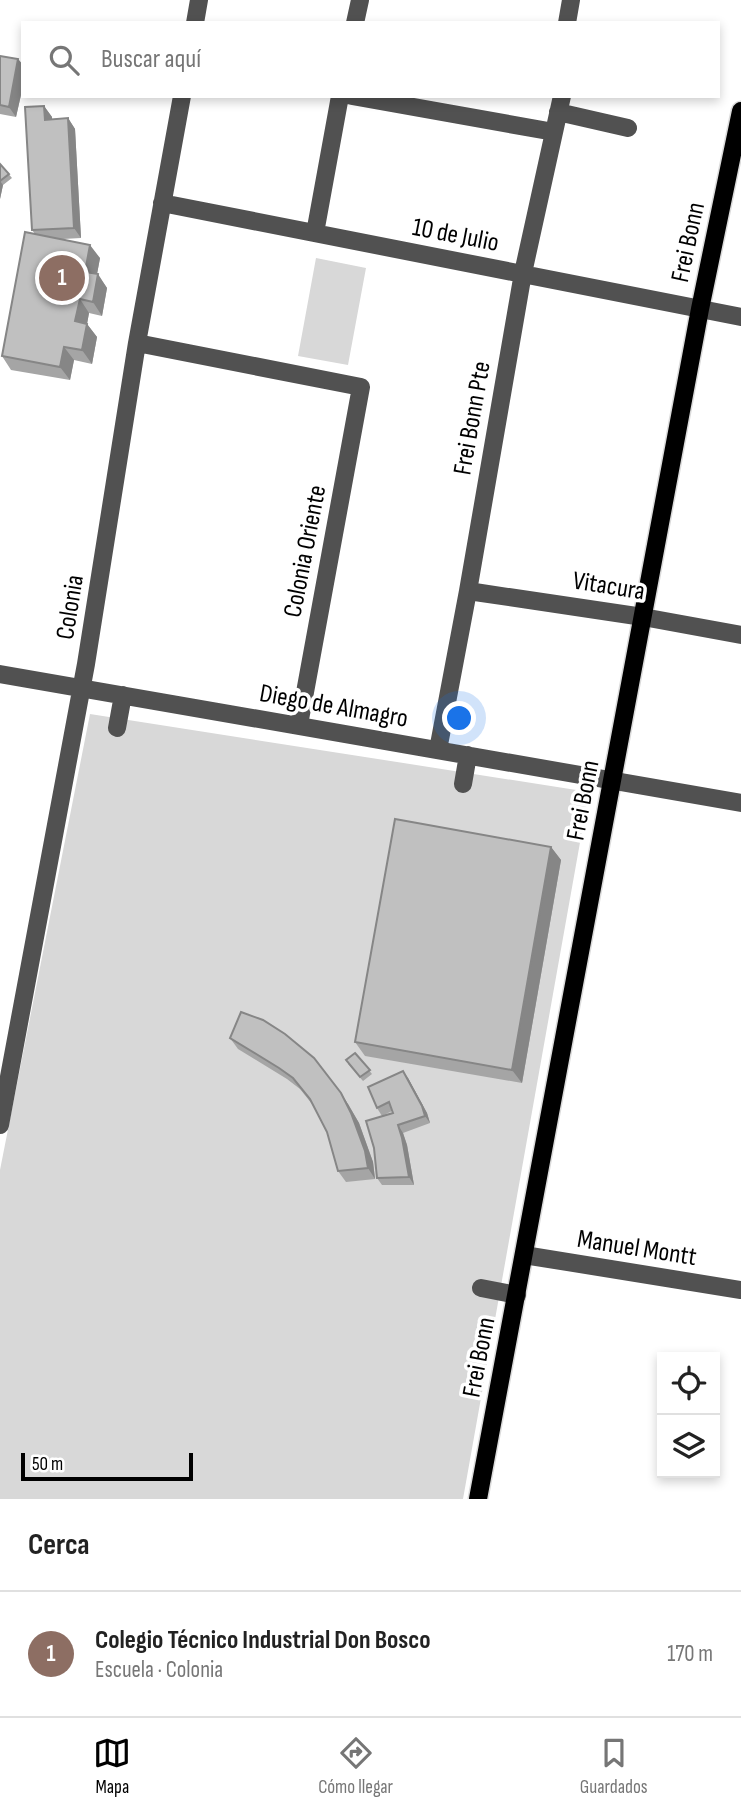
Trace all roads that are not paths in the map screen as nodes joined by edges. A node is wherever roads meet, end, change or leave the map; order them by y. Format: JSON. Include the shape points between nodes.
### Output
{"nodes":[{"id":1,"x":199,"y":0,"type":"edge"},
{"id":2,"x":359,"y":0,"type":"edge"},
{"id":3,"x":571,"y":0,"type":"edge"},
{"id":4,"x":195,"y":21,"type":"edge"},
{"id":5,"x":355,"y":21,"type":"edge"},
{"id":6,"x":566,"y":21,"type":"edge"},
{"id":7,"x":181,"y":98,"type":"edge"},
{"id":8,"x":340,"y":98,"type":"edge"},
{"id":9,"x":363,"y":98,"type":"edge"},
{"id":10,"x":560,"y":104,"type":"edge"},
{"id":11,"x":741,"y":111,"type":"edge"},
{"id":12,"x":628,"y":128,"type":"dead end"},
{"id":13,"x":554,"y":132,"type":"junction"},
{"id":14,"x":162,"y":203,"type":"junction"},
{"id":15,"x":315,"y":233,"type":"junction"},
{"id":16,"x":523,"y":273,"type":"junction"},
{"id":17,"x":700,"y":309,"type":"junction"},
{"id":18,"x":741,"y":317,"type":"edge"},
{"id":19,"x":137,"y":343,"type":"junction"},
{"id":20,"x":468,"y":591,"type":"junction"},
{"id":21,"x":643,"y":617,"type":"junction"},
{"id":22,"x":741,"y":635,"type":"edge"},
{"id":23,"x":0,"y":674,"type":"edge"},
{"id":24,"x":82,"y":688,"type":"junction"},
{"id":25,"x":123,"y":695,"type":"junction"},
{"id":26,"x":299,"y":725,"type":"junction"},
{"id":27,"x":117,"y":728,"type":"dead end"},
{"id":28,"x":438,"y":750,"type":"junction"},
{"id":29,"x":468,"y":755,"type":"junction"},
{"id":30,"x":612,"y":781,"type":"junction"},
{"id":31,"x":463,"y":785,"type":"dead end"},
{"id":32,"x":741,"y":803,"type":"edge"},
{"id":33,"x":0,"y":1125,"type":"edge"},
{"id":34,"x":524,"y":1255,"type":"junction"},
{"id":35,"x":481,"y":1288,"type":"dead end"},
{"id":36,"x":741,"y":1290,"type":"edge"},
{"id":37,"x":517,"y":1295,"type":"junction"},
{"id":38,"x":478,"y":1499,"type":"edge"}],
"edges":[{"from":1,"to":4,"type":"street"},
{"from":2,"to":5,"type":"street"},
{"from":3,"to":6,"type":"street"},
{"from":7,"to":14,"type":"street","name":"Colonia"},
{"from":8,"to":15,"type":"street"},
{"from":9,"to":13,"type":"street"},
{"from":10,"to":12,"type":"street"},
{"from":10,"to":13,"type":"street","name":"Frei Bonn Pte"},
{"from":11,"to":17,"type":"main road","name":"Frei Bonn"},
{"from":13,"to":16,"type":"street","name":"Frei Bonn Pte"},
{"from":14,"to":15,"type":"street","name":"10 de Julio"},
{"from":14,"to":19,"type":"street","name":"Colonia"},
{"from":15,"to":16,"type":"street","name":"10 de Julio"},
{"from":16,"to":17,"type":"street","name":"10 de Julio"},
{"from":16,"to":20,"type":"street","name":"Frei Bonn Pte"},
{"from":17,"to":18,"type":"street","name":"10 de Julio"},
{"from":17,"to":21,"type":"main road","name":"Frei Bonn"},
{"from":19,"to":24,"type":"street","name":"Colonia"},
{"from":19,"to":26,"type":"street","name":"Colonia Oriente","via":[[361,387]]},
{"from":20,"to":21,"type":"street","name":"Vitacura"},
{"from":20,"to":28,"type":"street","name":"Frei Bonn Pte"},
{"from":21,"to":22,"type":"street","name":"Vitacura"},
{"from":21,"to":30,"type":"main road","name":"Frei Bonn"},
{"from":23,"to":24,"type":"street","name":"Diego de Almagro"},
{"from":24,"to":25,"type":"street","name":"Diego de Almagro"},
{"from":24,"to":33,"type":"street","name":"Colonia"},
{"from":25,"to":26,"type":"street","name":"Diego de Almagro"},
{"from":25,"to":27,"type":"street"},
{"from":26,"to":28,"type":"street","name":"Diego de Almagro"},
{"from":28,"to":29,"type":"street","name":"Diego de Almagro"},
{"from":29,"to":30,"type":"street","name":"Diego de Almagro"},
{"from":29,"to":31,"type":"street"},
{"from":30,"to":32,"type":"street","name":"Diego de Almagro"},
{"from":30,"to":34,"type":"main road","name":"Frei Bonn"},
{"from":34,"to":36,"type":"street","name":"Manuel Montt"},
{"from":34,"to":37,"type":"main road","name":"Frei Bonn"},
{"from":35,"to":37,"type":"street"},
{"from":37,"to":38,"type":"main road","name":"Frei Bonn"}]}
